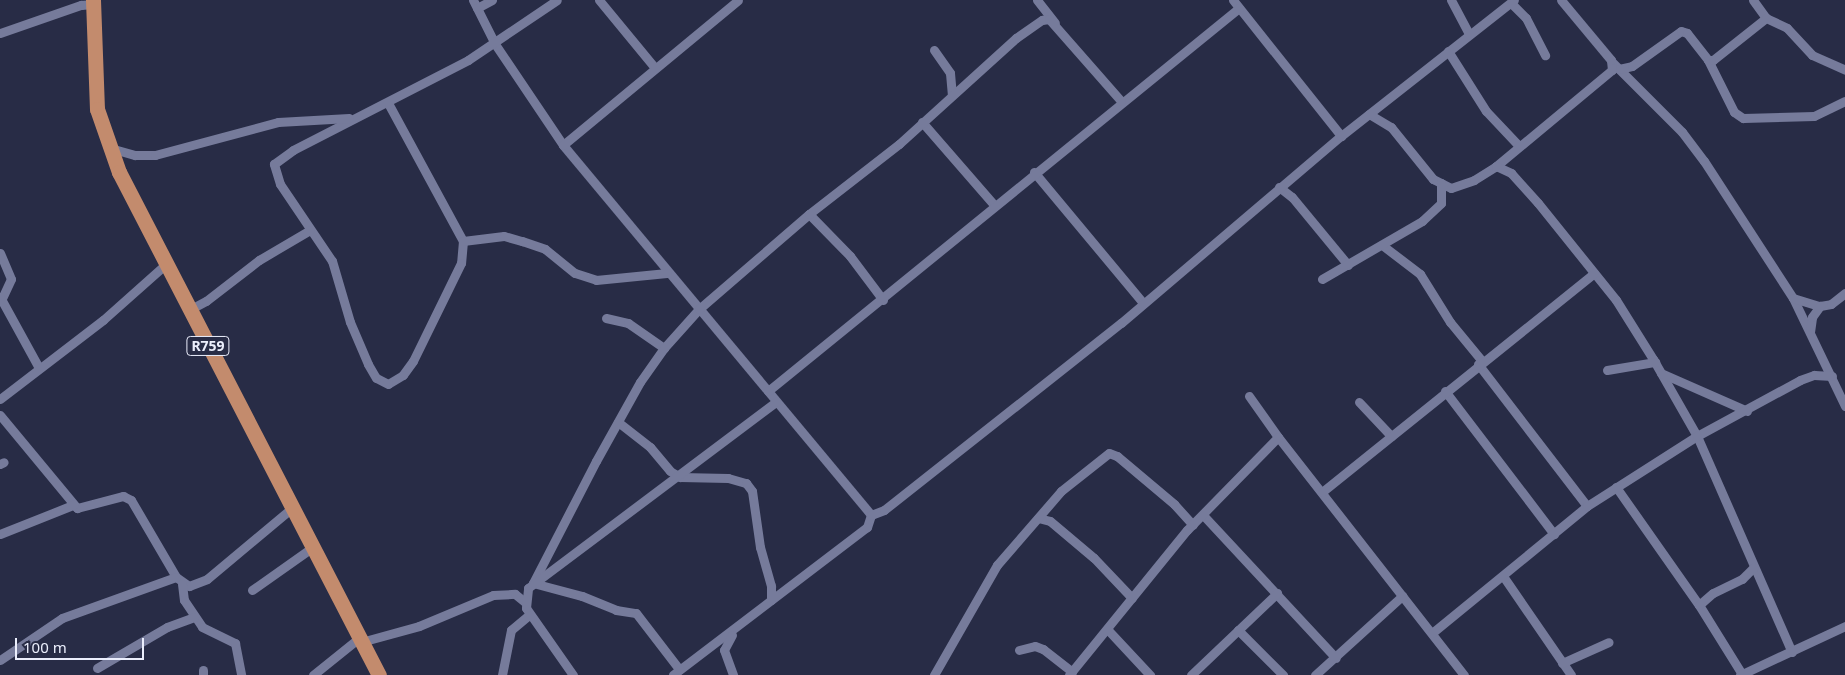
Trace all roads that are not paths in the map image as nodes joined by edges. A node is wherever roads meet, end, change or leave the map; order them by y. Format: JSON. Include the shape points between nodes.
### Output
{"nodes":[{"id":1,"x":492,"y":0,"type":"edge"},
{"id":2,"x":557,"y":0,"type":"edge"},
{"id":3,"x":599,"y":0,"type":"edge"},
{"id":4,"x":738,"y":0,"type":"edge"},
{"id":5,"x":1037,"y":0,"type":"edge"},
{"id":6,"x":1451,"y":0,"type":"edge"},
{"id":7,"x":1561,"y":0,"type":"edge"},
{"id":8,"x":1753,"y":0,"type":"edge"},
{"id":9,"x":1513,"y":1,"type":"edge"},
{"id":10,"x":93,"y":2,"type":"edge"},
{"id":11,"x":475,"y":4,"type":"edge"},
{"id":12,"x":1236,"y":4,"type":"edge"},
{"id":13,"x":1766,"y":18,"type":"junction"},
{"id":14,"x":1056,"y":24,"type":"junction"},
{"id":15,"x":0,"y":33,"type":"edge"},
{"id":16,"x":1469,"y":34,"type":"junction"},
{"id":17,"x":495,"y":44,"type":"junction"},
{"id":18,"x":934,"y":50,"type":"dead end"},
{"id":19,"x":1448,"y":51,"type":"junction"},
{"id":20,"x":1546,"y":55,"type":"dead end"},
{"id":21,"x":1708,"y":60,"type":"junction"},
{"id":22,"x":1612,"y":62,"type":"junction"},
{"id":23,"x":656,"y":68,"type":"junction"},
{"id":24,"x":1619,"y":69,"type":"junction"},
{"id":25,"x":1845,"y":70,"type":"edge"},
{"id":26,"x":952,"y":94,"type":"junction"},
{"id":27,"x":1121,"y":101,"type":"junction"},
{"id":28,"x":1845,"y":101,"type":"edge"},
{"id":29,"x":388,"y":103,"type":"junction"},
{"id":30,"x":1369,"y":114,"type":"junction"},
{"id":31,"x":354,"y":118,"type":"junction"},
{"id":32,"x":922,"y":122,"type":"junction"},
{"id":33,"x":1341,"y":136,"type":"junction"},
{"id":34,"x":563,"y":145,"type":"junction"},
{"id":35,"x":109,"y":148,"type":"junction"},
{"id":36,"x":1516,"y":149,"type":"junction"},
{"id":37,"x":1496,"y":166,"type":"junction"},
{"id":38,"x":1034,"y":172,"type":"junction"},
{"id":39,"x":1511,"y":173,"type":"junction"},
{"id":40,"x":1441,"y":183,"type":"junction"},
{"id":41,"x":1279,"y":187,"type":"junction"},
{"id":42,"x":994,"y":206,"type":"junction"},
{"id":43,"x":809,"y":214,"type":"junction"},
{"id":44,"x":310,"y":230,"type":"junction"},
{"id":45,"x":463,"y":241,"type":"junction"},
{"id":46,"x":1382,"y":245,"type":"junction"},
{"id":47,"x":0,"y":253,"type":"edge"},
{"id":48,"x":166,"y":264,"type":"junction"},
{"id":49,"x":1348,"y":265,"type":"junction"},
{"id":50,"x":667,"y":273,"type":"junction"},
{"id":51,"x":1594,"y":273,"type":"junction"},
{"id":52,"x":1322,"y":279,"type":"dead end"},
{"id":53,"x":1845,"y":293,"type":"edge"},
{"id":54,"x":1,"y":297,"type":"edge"},
{"id":55,"x":1793,"y":298,"type":"junction"},
{"id":56,"x":883,"y":300,"type":"junction"},
{"id":57,"x":1143,"y":303,"type":"junction"},
{"id":58,"x":1820,"y":306,"type":"junction"},
{"id":59,"x":700,"y":309,"type":"junction"},
{"id":60,"x":189,"y":310,"type":"junction"},
{"id":61,"x":606,"y":318,"type":"dead end"},
{"id":62,"x":1810,"y":332,"type":"junction"},
{"id":63,"x":664,"y":348,"type":"junction"},
{"id":64,"x":1655,"y":362,"type":"junction"},
{"id":65,"x":1480,"y":363,"type":"junction"},
{"id":66,"x":39,"y":368,"type":"junction"},
{"id":67,"x":1607,"y":370,"type":"dead end"},
{"id":68,"x":1662,"y":373,"type":"junction"},
{"id":69,"x":1832,"y":376,"type":"junction"},
{"id":70,"x":768,"y":391,"type":"junction"},
{"id":71,"x":1444,"y":391,"type":"junction"},
{"id":72,"x":1250,"y":396,"type":"dead end"},
{"id":73,"x":0,"y":399,"type":"edge"},
{"id":74,"x":776,"y":402,"type":"junction"},
{"id":75,"x":1359,"y":402,"type":"dead end"},
{"id":76,"x":1845,"y":406,"type":"edge"},
{"id":77,"x":1747,"y":411,"type":"junction"},
{"id":78,"x":0,"y":415,"type":"edge"},
{"id":79,"x":618,"y":422,"type":"junction"},
{"id":80,"x":1391,"y":436,"type":"junction"},
{"id":81,"x":1697,"y":436,"type":"junction"},
{"id":82,"x":1278,"y":437,"type":"junction"},
{"id":83,"x":680,"y":477,"type":"junction"},
{"id":84,"x":1616,"y":487,"type":"junction"},
{"id":85,"x":1322,"y":492,"type":"junction"},
{"id":86,"x":73,"y":505,"type":"junction"},
{"id":87,"x":1586,"y":506,"type":"junction"},
{"id":88,"x":292,"y":508,"type":"junction"},
{"id":89,"x":871,"y":515,"type":"junction"},
{"id":90,"x":1202,"y":515,"type":"junction"},
{"id":91,"x":1038,"y":518,"type":"junction"},
{"id":92,"x":1193,"y":525,"type":"junction"},
{"id":93,"x":0,"y":534,"type":"edge"},
{"id":94,"x":1554,"y":534,"type":"junction"},
{"id":95,"x":313,"y":547,"type":"junction"},
{"id":96,"x":1753,"y":568,"type":"junction"},
{"id":97,"x":1504,"y":576,"type":"junction"},
{"id":98,"x":179,"y":580,"type":"junction"},
{"id":99,"x":533,"y":584,"type":"junction"},
{"id":100,"x":252,"y":590,"type":"dead end"},
{"id":101,"x":1277,"y":593,"type":"junction"},
{"id":102,"x":1402,"y":596,"type":"junction"},
{"id":103,"x":1132,"y":598,"type":"junction"},
{"id":104,"x":771,"y":600,"type":"junction"},
{"id":105,"x":525,"y":602,"type":"junction"},
{"id":106,"x":1699,"y":605,"type":"junction"},
{"id":107,"x":529,"y":614,"type":"junction"},
{"id":108,"x":194,"y":617,"type":"junction"},
{"id":109,"x":1845,"y":626,"type":"edge"},
{"id":110,"x":735,"y":630,"type":"junction"},
{"id":111,"x":1108,"y":630,"type":"junction"},
{"id":112,"x":1238,"y":630,"type":"junction"},
{"id":113,"x":1432,"y":633,"type":"junction"},
{"id":114,"x":360,"y":640,"type":"junction"},
{"id":115,"x":1609,"y":642,"type":"dead end"},
{"id":116,"x":1019,"y":650,"type":"dead end"},
{"id":117,"x":1792,"y":652,"type":"junction"},
{"id":118,"x":1336,"y":658,"type":"junction"},
{"id":119,"x":0,"y":660,"type":"edge"},
{"id":120,"x":1562,"y":663,"type":"junction"},
{"id":121,"x":97,"y":668,"type":"dead end"},
{"id":122,"x":676,"y":672,"type":"edge"},
{"id":123,"x":1071,"y":673,"type":"edge"},
{"id":124,"x":936,"y":674,"type":"edge"},
{"id":125,"x":1741,"y":674,"type":"edge"},
{"id":126,"x":241,"y":675,"type":"edge"},
{"id":127,"x":313,"y":675,"type":"edge"},
{"id":128,"x":379,"y":675,"type":"edge"},
{"id":129,"x":502,"y":675,"type":"edge"},
{"id":130,"x":573,"y":675,"type":"edge"},
{"id":131,"x":733,"y":675,"type":"edge"},
{"id":132,"x":1150,"y":675,"type":"edge"},
{"id":133,"x":1191,"y":675,"type":"edge"},
{"id":134,"x":1283,"y":675,"type":"edge"},
{"id":135,"x":1315,"y":675,"type":"edge"},
{"id":136,"x":1464,"y":675,"type":"edge"},
{"id":137,"x":1571,"y":675,"type":"edge"}],
"edges":[{"from":1,"to":11,"type":"street"},
{"from":2,"to":17,"type":"street"},
{"from":3,"to":23,"type":"street"},
{"from":4,"to":23,"type":"street"},
{"from":5,"to":14,"type":"street"},
{"from":6,"to":16,"type":"street"},
{"from":7,"to":22,"type":"street"},
{"from":8,"to":13,"type":"street"},
{"from":9,"to":16,"type":"street"},
{"from":9,"to":20,"type":"street"},
{"from":10,"to":15,"type":"street"},
{"from":10,"to":35,"type":"main road","number":"R759","via":[[97,109]]},
{"from":11,"to":17,"type":"street"},
{"from":12,"to":27,"type":"street"},
{"from":12,"to":33,"type":"street"},
{"from":13,"to":21,"type":"street"},
{"from":13,"to":25,"type":"street","via":[[1787,28],[1812,54]]},
{"from":14,"to":26,"type":"street","via":[[1049,19],[1034,25]]},
{"from":14,"to":27,"type":"street"},
{"from":16,"to":19,"type":"street"},
{"from":17,"to":29,"type":"street"},
{"from":17,"to":34,"type":"street"},
{"from":18,"to":26,"type":"street","via":[[950,73]]},
{"from":19,"to":30,"type":"street"},
{"from":19,"to":36,"type":"street","via":[[1486,111]]},
{"from":21,"to":24,"type":"street","via":[[1680,30],[1632,66]]},
{"from":21,"to":28,"type":"street","via":[[1734,112],[1743,118],[1814,116]]},
{"from":22,"to":24,"type":"street"},
{"from":22,"to":36,"type":"street","via":[[1608,74]]},
{"from":23,"to":34,"type":"street"},
{"from":24,"to":55,"type":"street","via":[[1682,132]]},
{"from":26,"to":32,"type":"street"},
{"from":27,"to":38,"type":"street"},
{"from":29,"to":31,"type":"street"},
{"from":29,"to":45,"type":"street"},
{"from":30,"to":33,"type":"street"},
{"from":30,"to":40,"type":"street","via":[[1391,126],[1433,178]]},
{"from":31,"to":35,"type":"street","via":[[278,122],[155,155],[134,155]]},
{"from":31,"to":44,"type":"street","via":[[274,164],[280,184]]},
{"from":32,"to":42,"type":"street"},
{"from":32,"to":43,"type":"street"},
{"from":33,"to":41,"type":"street"},
{"from":34,"to":50,"type":"street","via":[[631,224]]},
{"from":35,"to":48,"type":"main road","number":"R759"},
{"from":36,"to":37,"type":"street"},
{"from":36,"to":39,"type":"street","via":[[1509,162]]},
{"from":37,"to":39,"type":"street"},
{"from":37,"to":40,"type":"street","via":[[1460,186],[1451,188]]},
{"from":38,"to":42,"type":"street"},
{"from":38,"to":57,"type":"street"},
{"from":39,"to":51,"type":"street"},
{"from":40,"to":46,"type":"street","via":[[1444,196],[1436,210]]},
{"from":41,"to":49,"type":"street","via":[[1292,197]]},
{"from":41,"to":57,"type":"street"},
{"from":42,"to":56,"type":"street"},
{"from":43,"to":56,"type":"street","via":[[850,256]]},
{"from":43,"to":59,"type":"street"},
{"from":44,"to":45,"type":"street","via":[[332,261],[350,322],[368,364],[376,378],[388,384],[403,375],[413,361],[461,263]]},
{"from":44,"to":60,"type":"street","via":[[259,260],[206,301]]},
{"from":45,"to":50,"type":"street","via":[[504,236],[522,241],[545,249],[575,273],[596,280]]},
{"from":46,"to":49,"type":"street"},
{"from":46,"to":65,"type":"street","via":[[1420,274]]},
{"from":47,"to":54,"type":"street","via":[[11,279]]},
{"from":48,"to":60,"type":"main road","number":"R759"},
{"from":48,"to":66,"type":"street","via":[[103,320]]},
{"from":49,"to":52,"type":"street"},
{"from":50,"to":59,"type":"street"},
{"from":51,"to":64,"type":"street","via":[[1616,300]]},
{"from":51,"to":65,"type":"street"},
{"from":53,"to":58,"type":"street","via":[[1831,304]]},
{"from":54,"to":66,"type":"street"},
{"from":55,"to":58,"type":"street"},
{"from":55,"to":62,"type":"street"},
{"from":56,"to":70,"type":"street"},
{"from":57,"to":89,"type":"street","via":[[884,510]]},
{"from":58,"to":62,"type":"street","via":[[1811,322]]},
{"from":59,"to":63,"type":"street"},
{"from":59,"to":70,"type":"street"},
{"from":60,"to":88,"type":"main road","number":"R759"},
{"from":61,"to":63,"type":"street","via":[[628,323]]},
{"from":62,"to":69,"type":"street"},
{"from":63,"to":79,"type":"street"},
{"from":64,"to":67,"type":"street"},
{"from":64,"to":68,"type":"street"},
{"from":65,"to":71,"type":"street"},
{"from":65,"to":87,"type":"street"},
{"from":66,"to":73,"type":"street"},
{"from":68,"to":77,"type":"street"},
{"from":68,"to":81,"type":"street"},
{"from":69,"to":76,"type":"street"},
{"from":69,"to":77,"type":"street","via":[[1814,375]]},
{"from":70,"to":74,"type":"street"},
{"from":71,"to":80,"type":"street"},
{"from":71,"to":94,"type":"street"},
{"from":72,"to":82,"type":"street"},
{"from":74,"to":83,"type":"street"},
{"from":74,"to":89,"type":"street"},
{"from":75,"to":80,"type":"street"},
{"from":77,"to":81,"type":"street"},
{"from":78,"to":86,"type":"street"},
{"from":79,"to":83,"type":"street","via":[[650,447],[670,471]]},
{"from":79,"to":99,"type":"street"},
{"from":80,"to":85,"type":"street"},
{"from":81,"to":84,"type":"street"},
{"from":81,"to":96,"type":"street"},
{"from":82,"to":85,"type":"street"},
{"from":82,"to":90,"type":"street"},
{"from":83,"to":99,"type":"street"},
{"from":83,"to":104,"type":"street","via":[[739,479],[752,491]]},
{"from":84,"to":87,"type":"street"},
{"from":84,"to":106,"type":"street"},
{"from":85,"to":102,"type":"street"},
{"from":86,"to":93,"type":"street"},
{"from":86,"to":98,"type":"street","via":[[83,509],[116,497],[131,500]]},
{"from":87,"to":94,"type":"street"},
{"from":88,"to":95,"type":"main road","number":"R759"},
{"from":88,"to":98,"type":"street","via":[[207,579],[197,585]]},
{"from":89,"to":104,"type":"street","via":[[867,527]]},
{"from":90,"to":92,"type":"street"},
{"from":90,"to":101,"type":"street"},
{"from":91,"to":92,"type":"street","via":[[1061,491],[1109,453],[1117,456],[1174,504]]},
{"from":91,"to":103,"type":"street","via":[[1050,521],[1094,558]]},
{"from":91,"to":124,"type":"street","via":[[997,565]]},
{"from":92,"to":103,"type":"street"},
{"from":94,"to":97,"type":"street"},
{"from":95,"to":100,"type":"street"},
{"from":95,"to":114,"type":"main road","number":"R759"},
{"from":96,"to":106,"type":"street","via":[[1742,579],[1713,593]]},
{"from":96,"to":117,"type":"street"},
{"from":97,"to":113,"type":"street"},
{"from":97,"to":120,"type":"street"},
{"from":98,"to":108,"type":"street","via":[[184,600]]},
{"from":98,"to":119,"type":"street","via":[[62,618]]},
{"from":99,"to":105,"type":"street"},
{"from":99,"to":122,"type":"street","via":[[582,596],[616,610],[636,613]]},
{"from":101,"to":112,"type":"street"},
{"from":101,"to":118,"type":"street"},
{"from":102,"to":113,"type":"street"},
{"from":102,"to":118,"type":"street"},
{"from":103,"to":111,"type":"street"},
{"from":104,"to":110,"type":"street"},
{"from":105,"to":107,"type":"street"},
{"from":105,"to":114,"type":"street","via":[[516,594],[493,594],[419,626]]},
{"from":106,"to":125,"type":"street"},
{"from":107,"to":129,"type":"street","via":[[511,630]]},
{"from":107,"to":130,"type":"street"},
{"from":108,"to":121,"type":"street","via":[[167,627]]},
{"from":108,"to":126,"type":"street","via":[[206,630],[235,643]]},
{"from":109,"to":117,"type":"street"},
{"from":110,"to":122,"type":"street"},
{"from":110,"to":131,"type":"street","via":[[724,650]]},
{"from":111,"to":123,"type":"street"},
{"from":111,"to":132,"type":"street"},
{"from":112,"to":133,"type":"street"},
{"from":112,"to":134,"type":"street"},
{"from":113,"to":136,"type":"street"},
{"from":114,"to":127,"type":"street"},
{"from":114,"to":128,"type":"main road","number":"R759"},
{"from":115,"to":120,"type":"street"},
{"from":116,"to":123,"type":"street","via":[[1036,646],[1043,649]]},
{"from":117,"to":125,"type":"street"},
{"from":118,"to":135,"type":"street"},
{"from":120,"to":137,"type":"street"}]}
